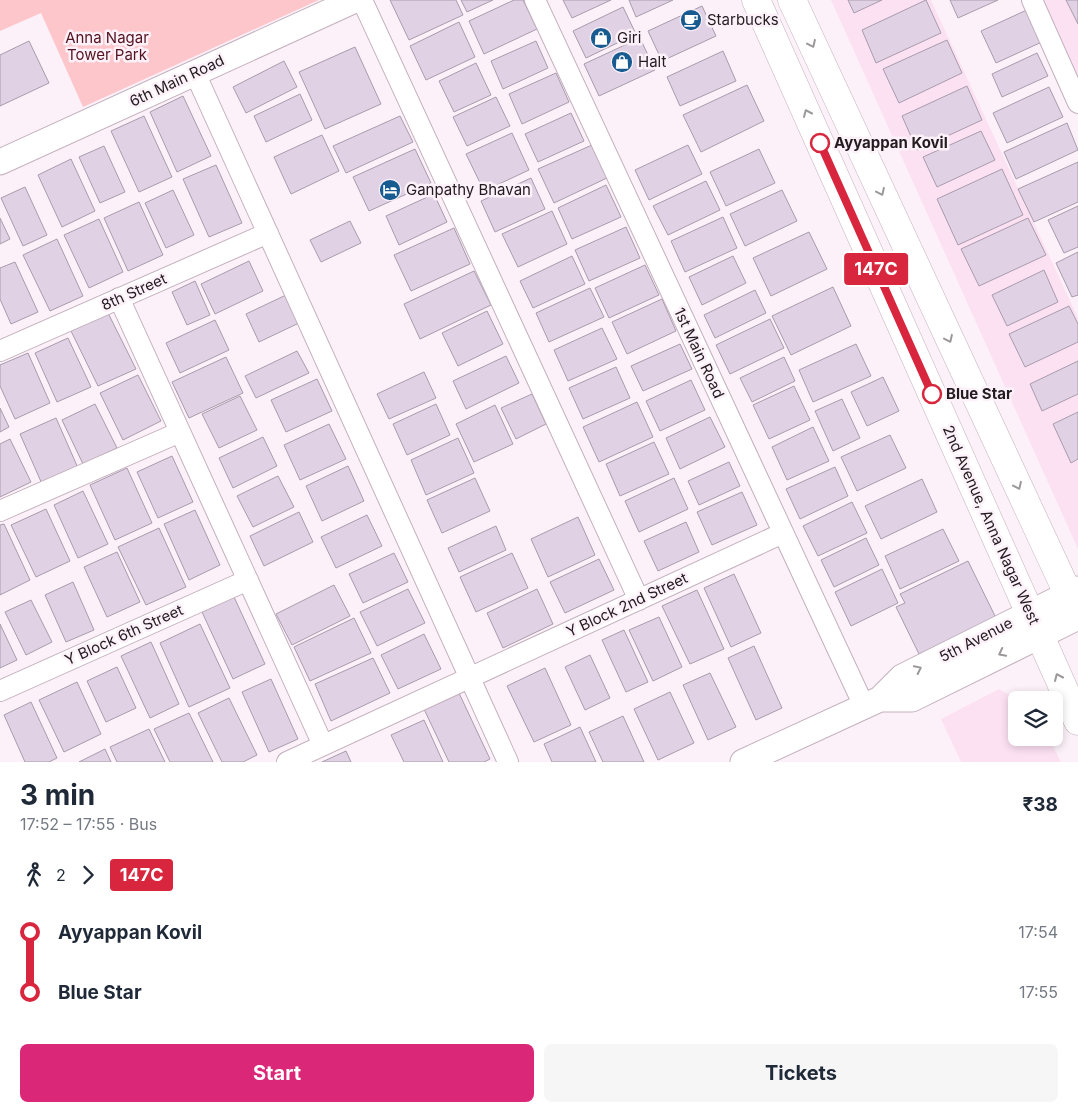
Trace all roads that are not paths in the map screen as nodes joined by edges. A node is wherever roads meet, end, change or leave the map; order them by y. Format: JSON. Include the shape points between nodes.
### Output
{"nodes":[{"id":1,"x":355,"y":0,"type":"edge"},
{"id":2,"x":362,"y":0,"type":"edge"},
{"id":3,"x":535,"y":0,"type":"edge"},
{"id":4,"x":756,"y":0,"type":"edge"},
{"id":5,"x":792,"y":0,"type":"edge"},
{"id":6,"x":1032,"y":0,"type":"edge"},
{"id":7,"x":195,"y":73,"type":"junction"},
{"id":8,"x":1078,"y":103,"type":"edge"},
{"id":9,"x":0,"y":162,"type":"edge"},
{"id":10,"x":268,"y":233,"type":"junction"},
{"id":11,"x":119,"y":298,"type":"junction"},
{"id":12,"x":0,"y":351,"type":"edge"},
{"id":13,"x":180,"y":432,"type":"junction"},
{"id":14,"x":0,"y":511,"type":"edge"},
{"id":15,"x":783,"y":533,"type":"junction"},
{"id":16,"x":248,"y":580,"type":"junction"},
{"id":17,"x":640,"y":600,"type":"junction"},
{"id":18,"x":1076,"y":604,"type":"edge"},
{"id":19,"x":1034,"y":624,"type":"junction"},
{"id":20,"x":470,"y":678,"type":"junction"},
{"id":21,"x":0,"y":691,"type":"edge"},
{"id":22,"x":872,"y":703,"type":"junction"},
{"id":23,"x":1078,"y":722,"type":"edge"},
{"id":24,"x":323,"y":745,"type":"junction"},
{"id":25,"x":299,"y":759,"type":"edge"},
{"id":26,"x":508,"y":762,"type":"edge"},
{"id":27,"x":743,"y":762,"type":"edge"}],
"edges":[{"from":1,"to":7,"type":"street","name":"6th Main Road"},
{"from":2,"to":17,"type":"street"},
{"from":3,"to":15,"type":"street","name":"1st Main Road"},
{"from":19,"to":4,"type":"main road","name":"2nd Avenue, Anna Nagar West","one_way":true},
{"from":5,"to":18,"type":"main road","one_way":true},
{"from":6,"to":8,"type":"street"},
{"from":7,"to":9,"type":"street","name":"6th Main Road"},
{"from":7,"to":10,"type":"street"},
{"from":10,"to":11,"type":"street","name":"8th Street"},
{"from":10,"to":20,"type":"street"},
{"from":11,"to":12,"type":"street","name":"8th Street"},
{"from":11,"to":13,"type":"street"},
{"from":13,"to":14,"type":"street"},
{"from":13,"to":16,"type":"street"},
{"from":15,"to":17,"type":"street","name":"Y Block 2nd Street"},
{"from":15,"to":22,"type":"street","name":"1st Main Road"},
{"from":16,"to":21,"type":"street","name":"Y Block 6th Street"},
{"from":16,"to":24,"type":"street"},
{"from":17,"to":20,"type":"street","name":"Y Block 2nd Street"},
{"from":18,"to":19,"type":"street","name":"5th Avenue"},
{"from":19,"to":22,"type":"street","name":"5th Avenue","via":[[912,699]]},
{"from":23,"to":19,"type":"main road","name":"2nd Avenue, Anna Nagar West","one_way":true},
{"from":20,"to":24,"type":"street","name":"Y Block 2nd Street"},
{"from":20,"to":26,"type":"street"},
{"from":22,"to":27,"type":"street","name":"5th Avenue"},
{"from":24,"to":25,"type":"street","name":"Y Block 2nd Street"}]}
